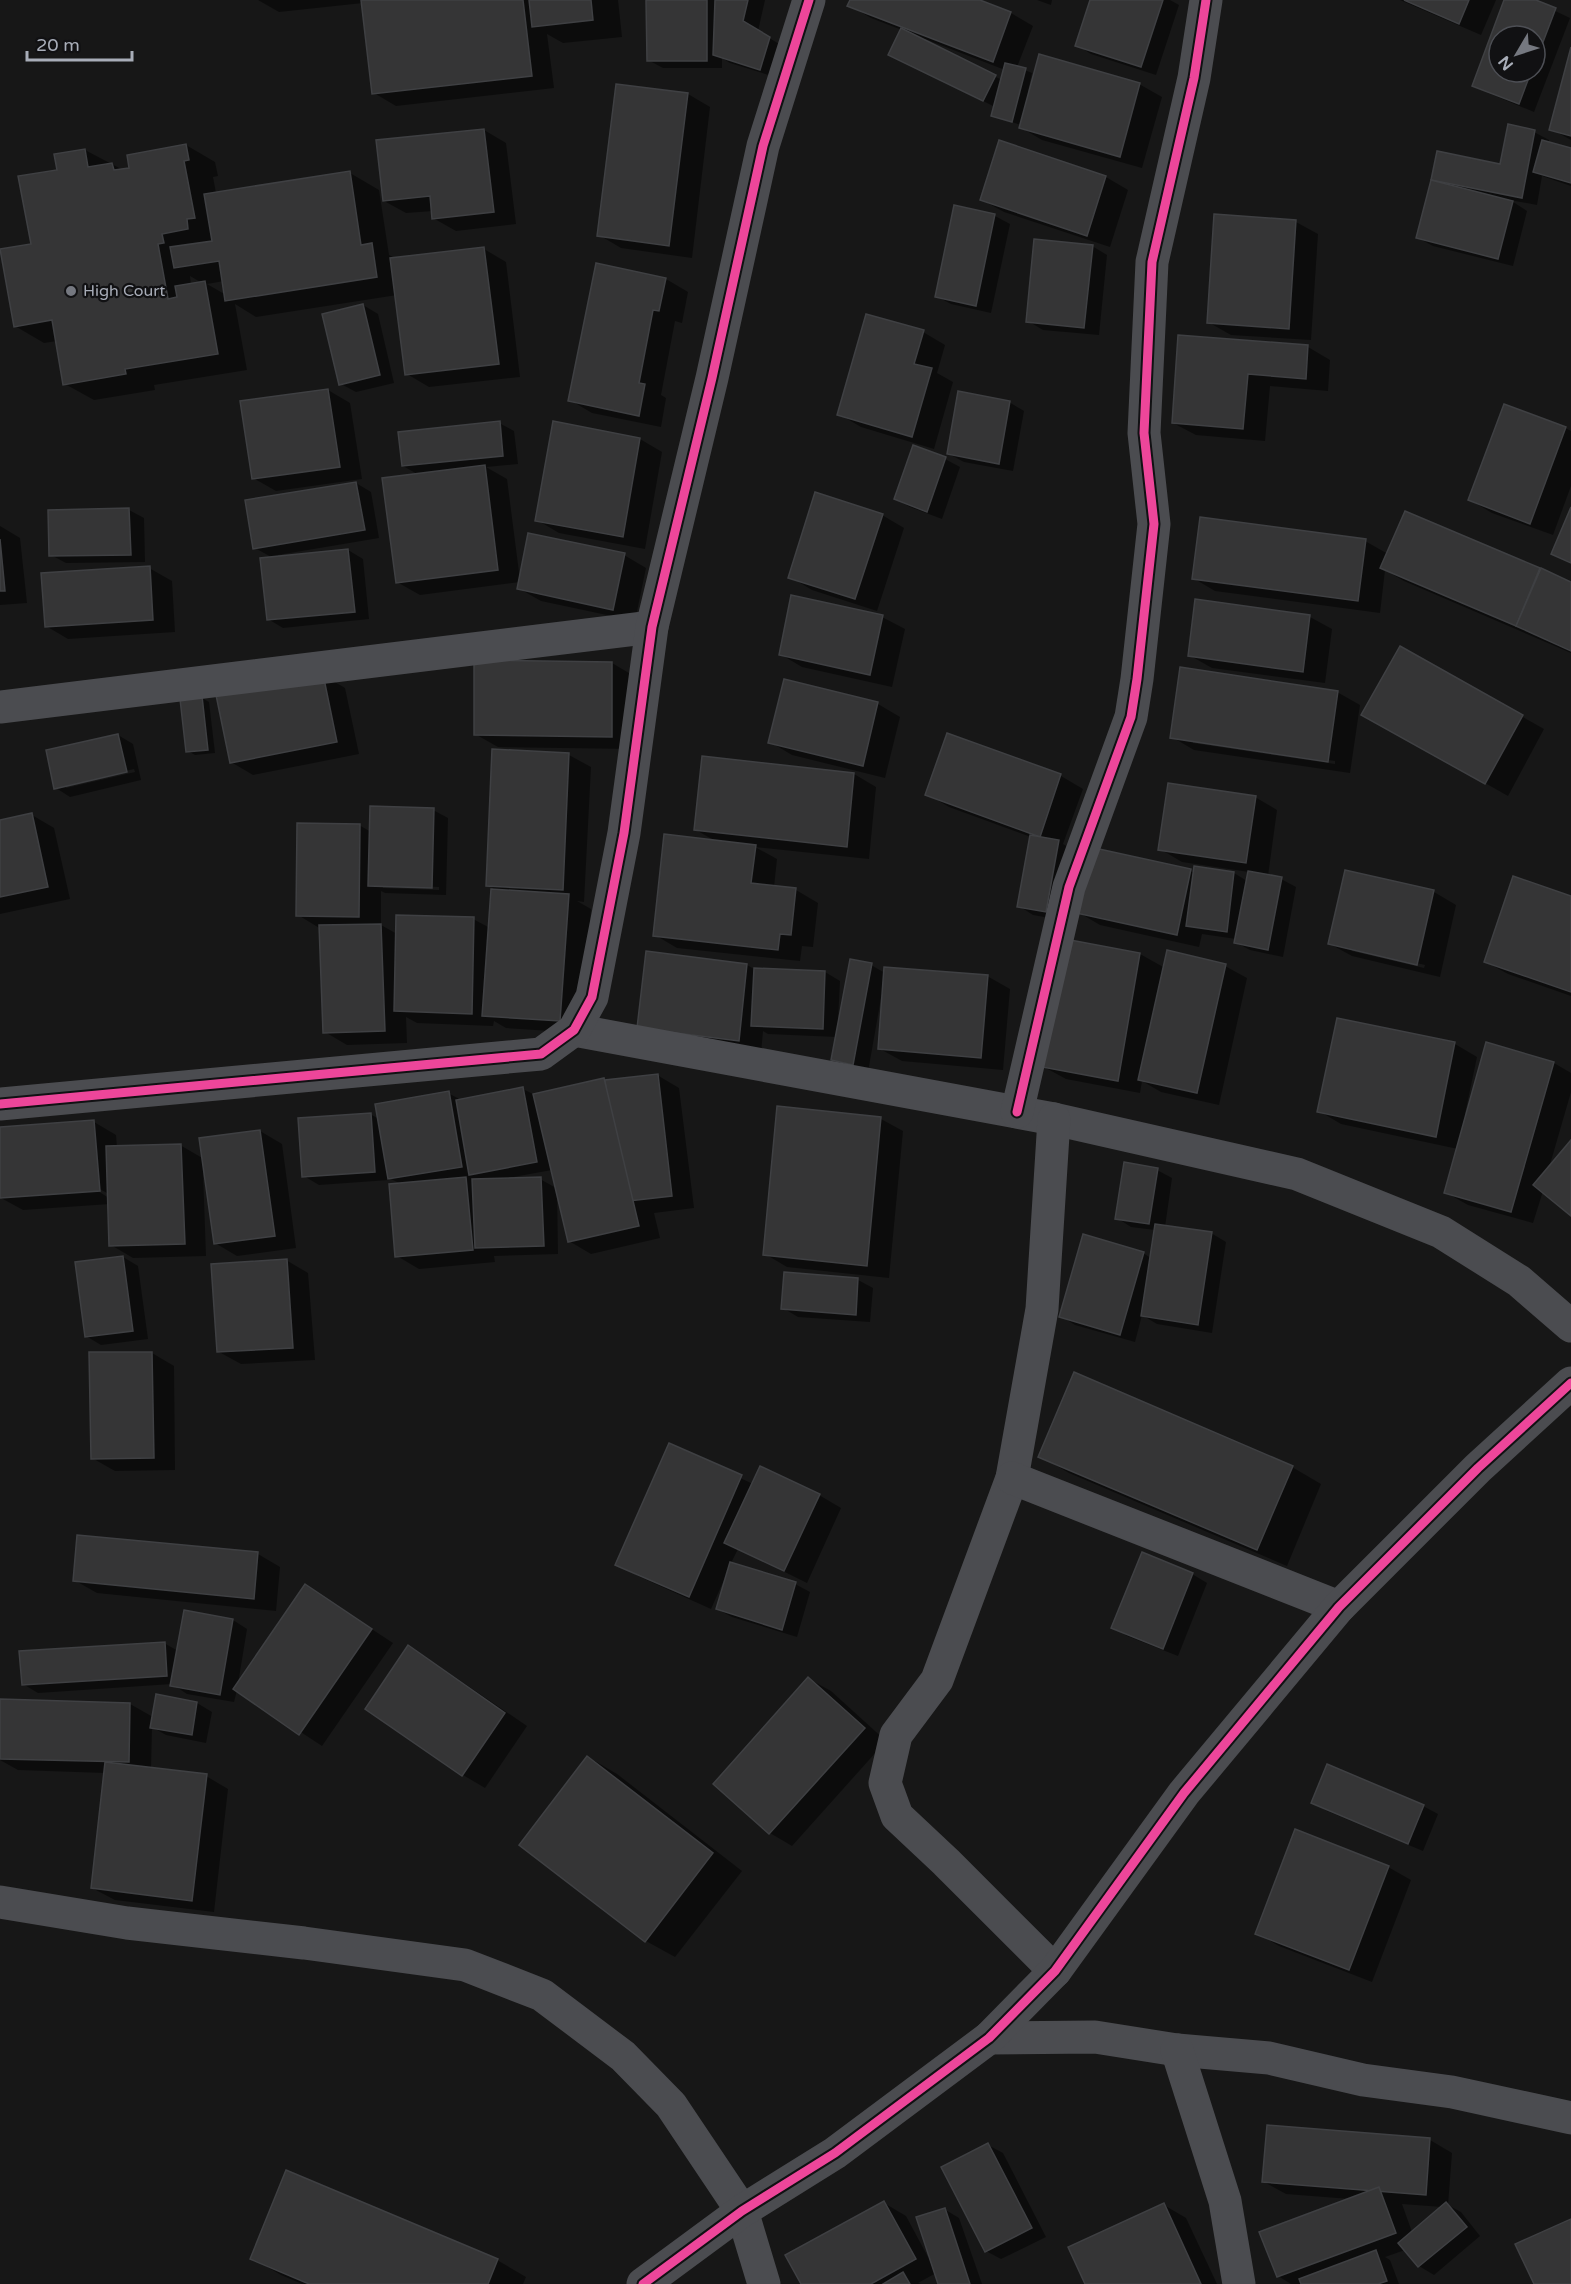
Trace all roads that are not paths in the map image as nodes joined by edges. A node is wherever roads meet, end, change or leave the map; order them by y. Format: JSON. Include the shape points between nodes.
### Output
{"nodes":[{"id":1,"x":809,"y":0,"type":"edge"},
{"id":2,"x":1206,"y":0,"type":"edge"},
{"id":3,"x":652,"y":627,"type":"junction"},
{"id":4,"x":0,"y":707,"type":"edge"},
{"id":5,"x":574,"y":1030,"type":"junction"},
{"id":6,"x":0,"y":1104,"type":"edge"},
{"id":7,"x":1017,"y":1112,"type":"junction"},
{"id":8,"x":1054,"y":1119,"type":"junction"},
{"id":9,"x":1571,"y":1326,"type":"edge"},
{"id":10,"x":1571,"y":1383,"type":"edge"},
{"id":11,"x":1012,"y":1478,"type":"junction"},
{"id":12,"x":1339,"y":1607,"type":"junction"},
{"id":13,"x":0,"y":1902,"type":"edge"},
{"id":14,"x":1055,"y":1971,"type":"junction"},
{"id":15,"x":989,"y":2038,"type":"junction"},
{"id":16,"x":1177,"y":2050,"type":"junction"},
{"id":17,"x":1571,"y":2118,"type":"edge"},
{"id":18,"x":742,"y":2211,"type":"junction"},
{"id":19,"x":643,"y":2284,"type":"edge"},
{"id":20,"x":764,"y":2284,"type":"edge"},
{"id":21,"x":1239,"y":2284,"type":"edge"}],
"edges":[{"from":1,"to":3,"type":"street","via":[[763,146]]},
{"from":2,"to":7,"type":"street","via":[[1194,78],[1152,262],[1144,433],[1154,524],[1131,717],[1069,887]]},
{"from":3,"to":4,"type":"street"},
{"from":3,"to":5,"type":"street","via":[[624,833],[592,997]]},
{"from":5,"to":6,"type":"street","via":[[541,1054]]},
{"from":5,"to":7,"type":"street"},
{"from":7,"to":8,"type":"street"},
{"from":8,"to":9,"type":"street","via":[[1297,1174],[1441,1232],[1518,1281]]},
{"from":8,"to":11,"type":"street","via":[[1042,1310]]},
{"from":10,"to":12,"type":"street","via":[[1478,1468]]},
{"from":11,"to":12,"type":"street"},
{"from":11,"to":14,"type":"street","via":[[937,1680],[896,1735],[885,1783],[897,1816]]},
{"from":12,"to":14,"type":"street","via":[[1184,1793]]},
{"from":13,"to":18,"type":"street","via":[[127,1923],[465,1965],[542,1995],[623,2056],[671,2105]]},
{"from":14,"to":15,"type":"street"},
{"from":15,"to":16,"type":"street","via":[[1095,2037]]},
{"from":15,"to":18,"type":"street","via":[[835,2153]]},
{"from":16,"to":17,"type":"street","via":[[1269,2058],[1363,2080],[1452,2092]]},
{"from":16,"to":21,"type":"street","via":[[1225,2201]]},
{"from":18,"to":19,"type":"street"},
{"from":18,"to":20,"type":"street"}]}
